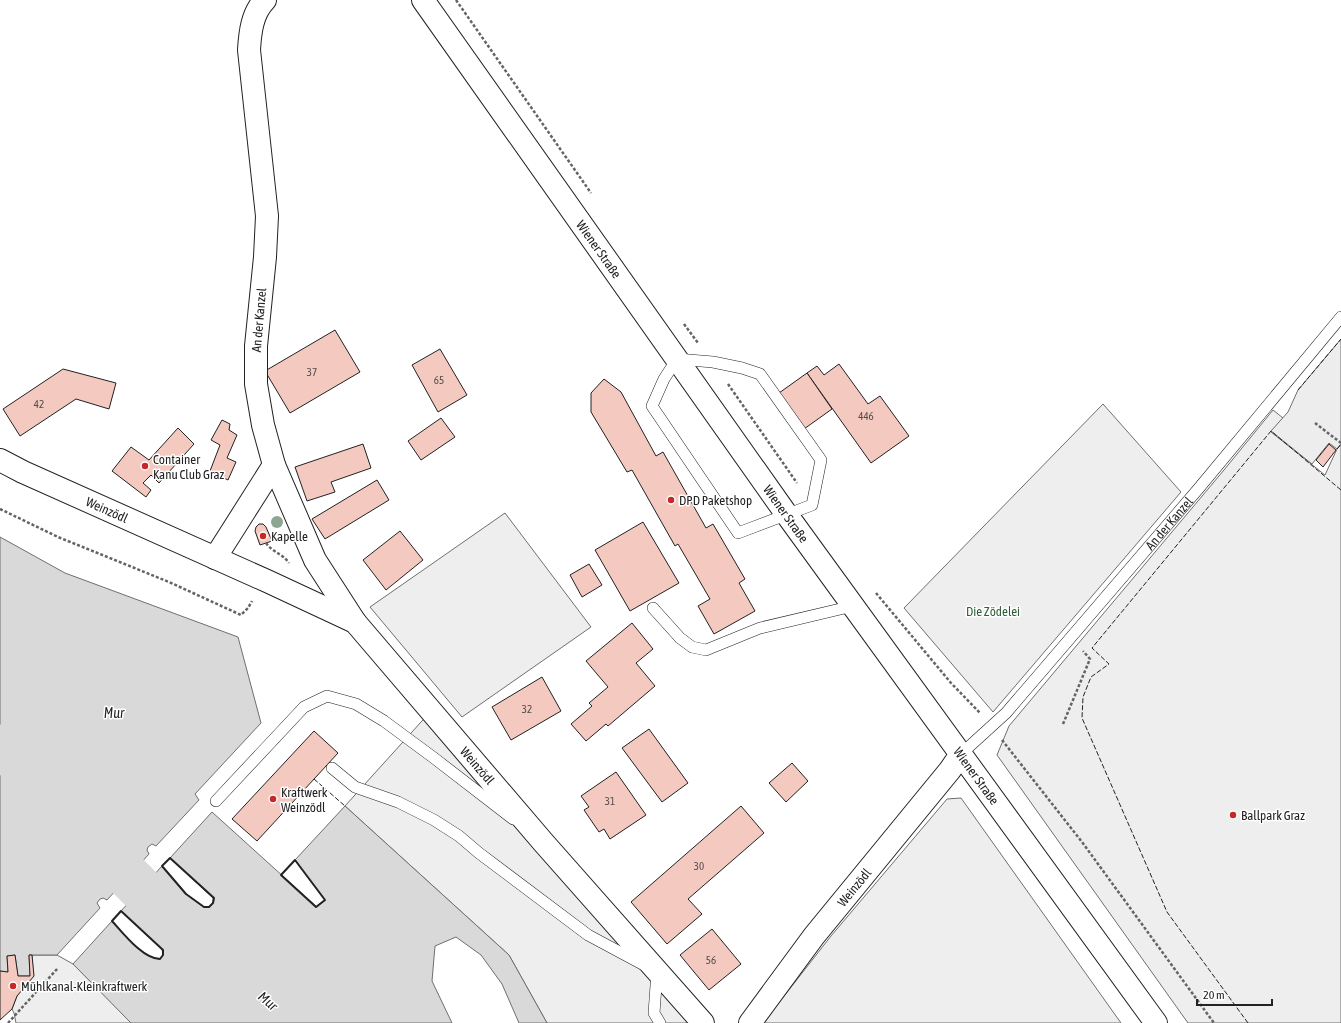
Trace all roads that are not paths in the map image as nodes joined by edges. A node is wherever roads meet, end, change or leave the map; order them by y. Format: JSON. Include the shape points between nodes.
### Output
{"nodes":[{"id":1,"x":265,"y":0,"type":"edge"},
{"id":2,"x":423,"y":0,"type":"edge"},
{"id":3,"x":1341,"y":317,"type":"edge"},
{"id":4,"x":677,"y":359,"type":"junction"},
{"id":5,"x":0,"y":460,"type":"edge"},
{"id":6,"x":274,"y":466,"type":"junction"},
{"id":7,"x":787,"y":515,"type":"junction"},
{"id":8,"x":215,"y":558,"type":"junction"},
{"id":9,"x":853,"y":606,"type":"junction"},
{"id":10,"x":653,"y":608,"type":"dead end"},
{"id":11,"x":355,"y":622,"type":"junction"},
{"id":12,"x":961,"y":754,"type":"junction"},
{"id":13,"x":332,"y":768,"type":"dead end"},
{"id":14,"x":216,"y":801,"type":"dead end"},
{"id":15,"x":543,"y":842,"type":"junction"},
{"id":16,"x":657,"y":972,"type":"junction"},
{"id":17,"x":660,"y":1023,"type":"edge"},
{"id":18,"x":704,"y":1023,"type":"edge"},
{"id":19,"x":750,"y":1023,"type":"edge"},
{"id":20,"x":1156,"y":1023,"type":"edge"}],
"edges":[{"from":1,"to":6,"type":"street","name":"An der Kanzel","via":[[251,26],[249,50],[267,216],[256,346],[256,384],[263,426]]},
{"from":2,"to":4,"type":"street","name":"Wiener Straße"},
{"from":3,"to":12,"type":"lane","name":"An der Kanzel","via":[[1199,488],[1006,713]]},
{"from":4,"to":7,"type":"street","name":"Wiener Straße"},
{"from":4,"to":7,"type":"lane","via":[[664,379],[652,406],[738,533]]},
{"from":4,"to":7,"type":"lane","via":[[713,362],[760,374],[821,460],[812,505]]},
{"from":5,"to":8,"type":"street","name":"Weinzödl"},
{"from":6,"to":8,"type":"street"},
{"from":6,"to":11,"type":"street","name":"An der Kanzel","via":[[315,560]]},
{"from":7,"to":9,"type":"street","name":"Wiener Straße"},
{"from":8,"to":11,"type":"street","name":"Weinzödl"},
{"from":9,"to":10,"type":"lane","via":[[760,628],[706,650],[692,647],[680,638]]},
{"from":9,"to":12,"type":"street","name":"Wiener Straße"},
{"from":11,"to":15,"type":"street","name":"Weinzödl"},
{"from":12,"to":19,"type":"street","name":"Weinzödl","via":[[814,936]]},
{"from":12,"to":20,"type":"street","name":"Wiener Straße"},
{"from":13,"to":16,"type":"lane","via":[[355,787],[398,802],[434,820],[459,836],[588,935]]},
{"from":14,"to":15,"type":"lane","via":[[304,707],[327,696],[356,704],[384,721]]},
{"from":15,"to":16,"type":"street","name":"Weinzödl"},
{"from":16,"to":17,"type":"lane","via":[[654,1013]]},
{"from":16,"to":18,"type":"street","name":"Weinzödl"}]}
